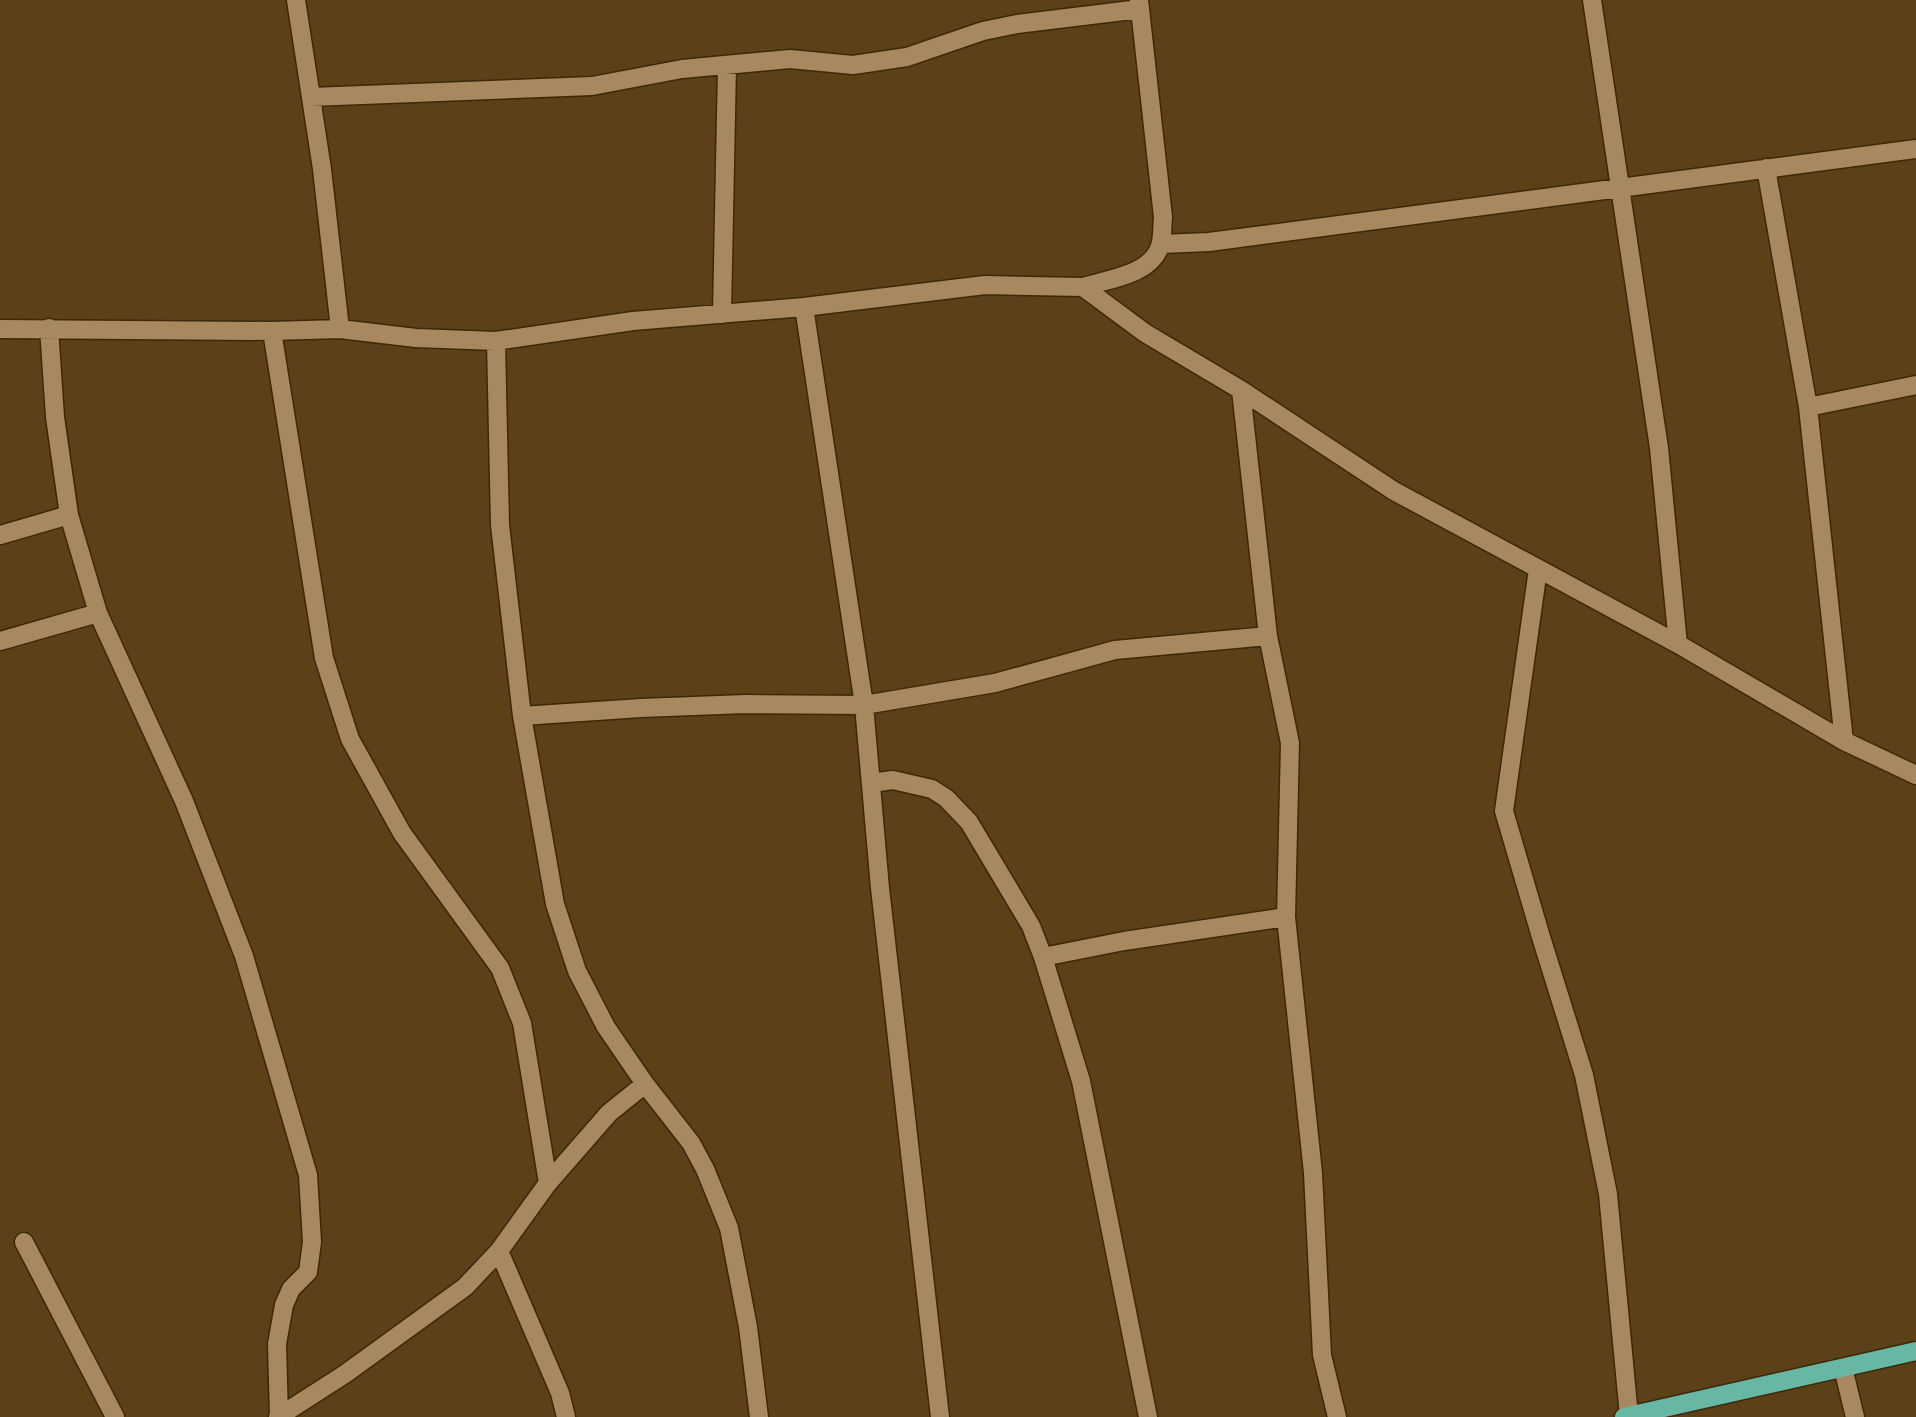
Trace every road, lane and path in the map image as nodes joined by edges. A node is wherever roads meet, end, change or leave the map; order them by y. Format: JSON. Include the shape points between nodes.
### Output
{"nodes":[{"id":1,"x":296,"y":0,"type":"edge"},
{"id":2,"x":1592,"y":0,"type":"edge"},
{"id":3,"x":1140,"y":4,"type":"edge"},
{"id":4,"x":727,"y":66,"type":"junction"},
{"id":5,"x":311,"y":97,"type":"junction"},
{"id":6,"x":1916,"y":149,"type":"edge"},
{"id":7,"x":1766,"y":168,"type":"junction"},
{"id":8,"x":1619,"y":186,"type":"junction"},
{"id":9,"x":1161,"y":244,"type":"junction"},
{"id":10,"x":1083,"y":286,"type":"junction"},
{"id":11,"x":804,"y":307,"type":"junction"},
{"id":12,"x":722,"y":314,"type":"junction"},
{"id":13,"x":49,"y":328,"type":"junction"},
{"id":14,"x":0,"y":329,"type":"edge"},
{"id":15,"x":340,"y":329,"type":"junction"},
{"id":16,"x":272,"y":331,"type":"junction"},
{"id":17,"x":496,"y":341,"type":"junction"},
{"id":18,"x":1916,"y":385,"type":"edge"},
{"id":19,"x":1241,"y":390,"type":"junction"},
{"id":20,"x":1808,"y":407,"type":"junction"},
{"id":21,"x":69,"y":515,"type":"junction"},
{"id":22,"x":0,"y":535,"type":"edge"},
{"id":23,"x":1538,"y":569,"type":"junction"},
{"id":24,"x":98,"y":613,"type":"junction"},
{"id":25,"x":1268,"y":636,"type":"junction"},
{"id":26,"x":0,"y":641,"type":"edge"},
{"id":27,"x":1678,"y":644,"type":"junction"},
{"id":28,"x":864,"y":705,"type":"junction"},
{"id":29,"x":523,"y":716,"type":"junction"},
{"id":30,"x":1844,"y":741,"type":"junction"},
{"id":31,"x":1916,"y":775,"type":"edge"},
{"id":32,"x":871,"y":783,"type":"junction"},
{"id":33,"x":1286,"y":917,"type":"junction"},
{"id":34,"x":1043,"y":957,"type":"junction"},
{"id":35,"x":645,"y":1084,"type":"junction"},
{"id":36,"x":548,"y":1183,"type":"junction"},
{"id":37,"x":24,"y":1242,"type":"dead end"},
{"id":38,"x":499,"y":1251,"type":"junction"},
{"id":39,"x":1916,"y":1351,"type":"edge"},
{"id":40,"x":1843,"y":1367,"type":"junction"},
{"id":41,"x":115,"y":1417,"type":"edge"},
{"id":42,"x":278,"y":1417,"type":"edge"},
{"id":43,"x":566,"y":1417,"type":"edge"},
{"id":44,"x":759,"y":1417,"type":"edge"},
{"id":45,"x":940,"y":1417,"type":"edge"},
{"id":46,"x":1148,"y":1417,"type":"edge"},
{"id":47,"x":1337,"y":1417,"type":"edge"},
{"id":48,"x":1626,"y":1417,"type":"edge"},
{"id":49,"x":1855,"y":1417,"type":"edge"}],
"edges":[{"from":1,"to":5,"type":"street"},
{"from":2,"to":8,"type":"street"},
{"from":3,"to":4,"type":"street","via":[[983,31],[907,57],[853,65],[790,60]]},
{"from":3,"to":9,"type":"street","via":[[1163,217]]},
{"from":4,"to":5,"type":"street","via":[[682,69],[592,86]]},
{"from":4,"to":12,"type":"street"},
{"from":5,"to":15,"type":"street"},
{"from":6,"to":7,"type":"street"},
{"from":7,"to":8,"type":"street"},
{"from":7,"to":20,"type":"street"},
{"from":8,"to":9,"type":"street","via":[[1209,242]]},
{"from":8,"to":27,"type":"street","via":[[1659,448]]},
{"from":9,"to":10,"type":"street","via":[[1145,267]]},
{"from":10,"to":11,"type":"street","via":[[985,285]]},
{"from":10,"to":19,"type":"street","via":[[1145,332]]},
{"from":11,"to":12,"type":"street"},
{"from":11,"to":28,"type":"street"},
{"from":12,"to":17,"type":"street","via":[[633,321]]},
{"from":13,"to":14,"type":"street"},
{"from":13,"to":16,"type":"street"},
{"from":13,"to":21,"type":"street"},
{"from":15,"to":16,"type":"street"},
{"from":15,"to":17,"type":"street"},
{"from":16,"to":36,"type":"street","via":[[324,658],[338,705],[350,740],[402,833],[500,968],[522,1023]]},
{"from":17,"to":29,"type":"street","via":[[500,525]]},
{"from":18,"to":20,"type":"street"},
{"from":19,"to":23,"type":"street","via":[[1394,491]]},
{"from":19,"to":25,"type":"street"},
{"from":20,"to":30,"type":"street"},
{"from":21,"to":22,"type":"street"},
{"from":21,"to":24,"type":"street"},
{"from":23,"to":27,"type":"street"},
{"from":23,"to":48,"type":"street","via":[[1504,811],[1587,1088],[1608,1194]]},
{"from":24,"to":26,"type":"street"},
{"from":24,"to":42,"type":"street","via":[[184,801],[244,956],[308,1175],[312,1242],[308,1272],[291,1289],[284,1305],[277,1344]]},
{"from":25,"to":28,"type":"street","via":[[1115,650],[995,683]]},
{"from":25,"to":33,"type":"street","via":[[1290,743]]},
{"from":27,"to":30,"type":"street"},
{"from":28,"to":29,"type":"street","via":[[746,704]]},
{"from":28,"to":32,"type":"street"},
{"from":29,"to":35,"type":"street","via":[[555,904],[577,971],[606,1027]]},
{"from":30,"to":31,"type":"street"},
{"from":32,"to":34,"type":"street","via":[[893,780],[932,789],[946,798],[969,822],[1031,926]]},
{"from":32,"to":45,"type":"street"},
{"from":33,"to":34,"type":"street"},
{"from":33,"to":47,"type":"street","via":[[1313,1174],[1322,1355]]},
{"from":34,"to":46,"type":"street","via":[[1081,1081]]},
{"from":35,"to":36,"type":"street","via":[[609,1113]]},
{"from":35,"to":44,"type":"street","via":[[691,1143],[729,1228]]},
{"from":36,"to":38,"type":"street"},
{"from":37,"to":41,"type":"street"},
{"from":38,"to":42,"type":"street","via":[[465,1287]]},
{"from":38,"to":43,"type":"street"},
{"from":39,"to":40,"type":"main road"},
{"from":40,"to":48,"type":"main road"},
{"from":40,"to":49,"type":"street"}]}
